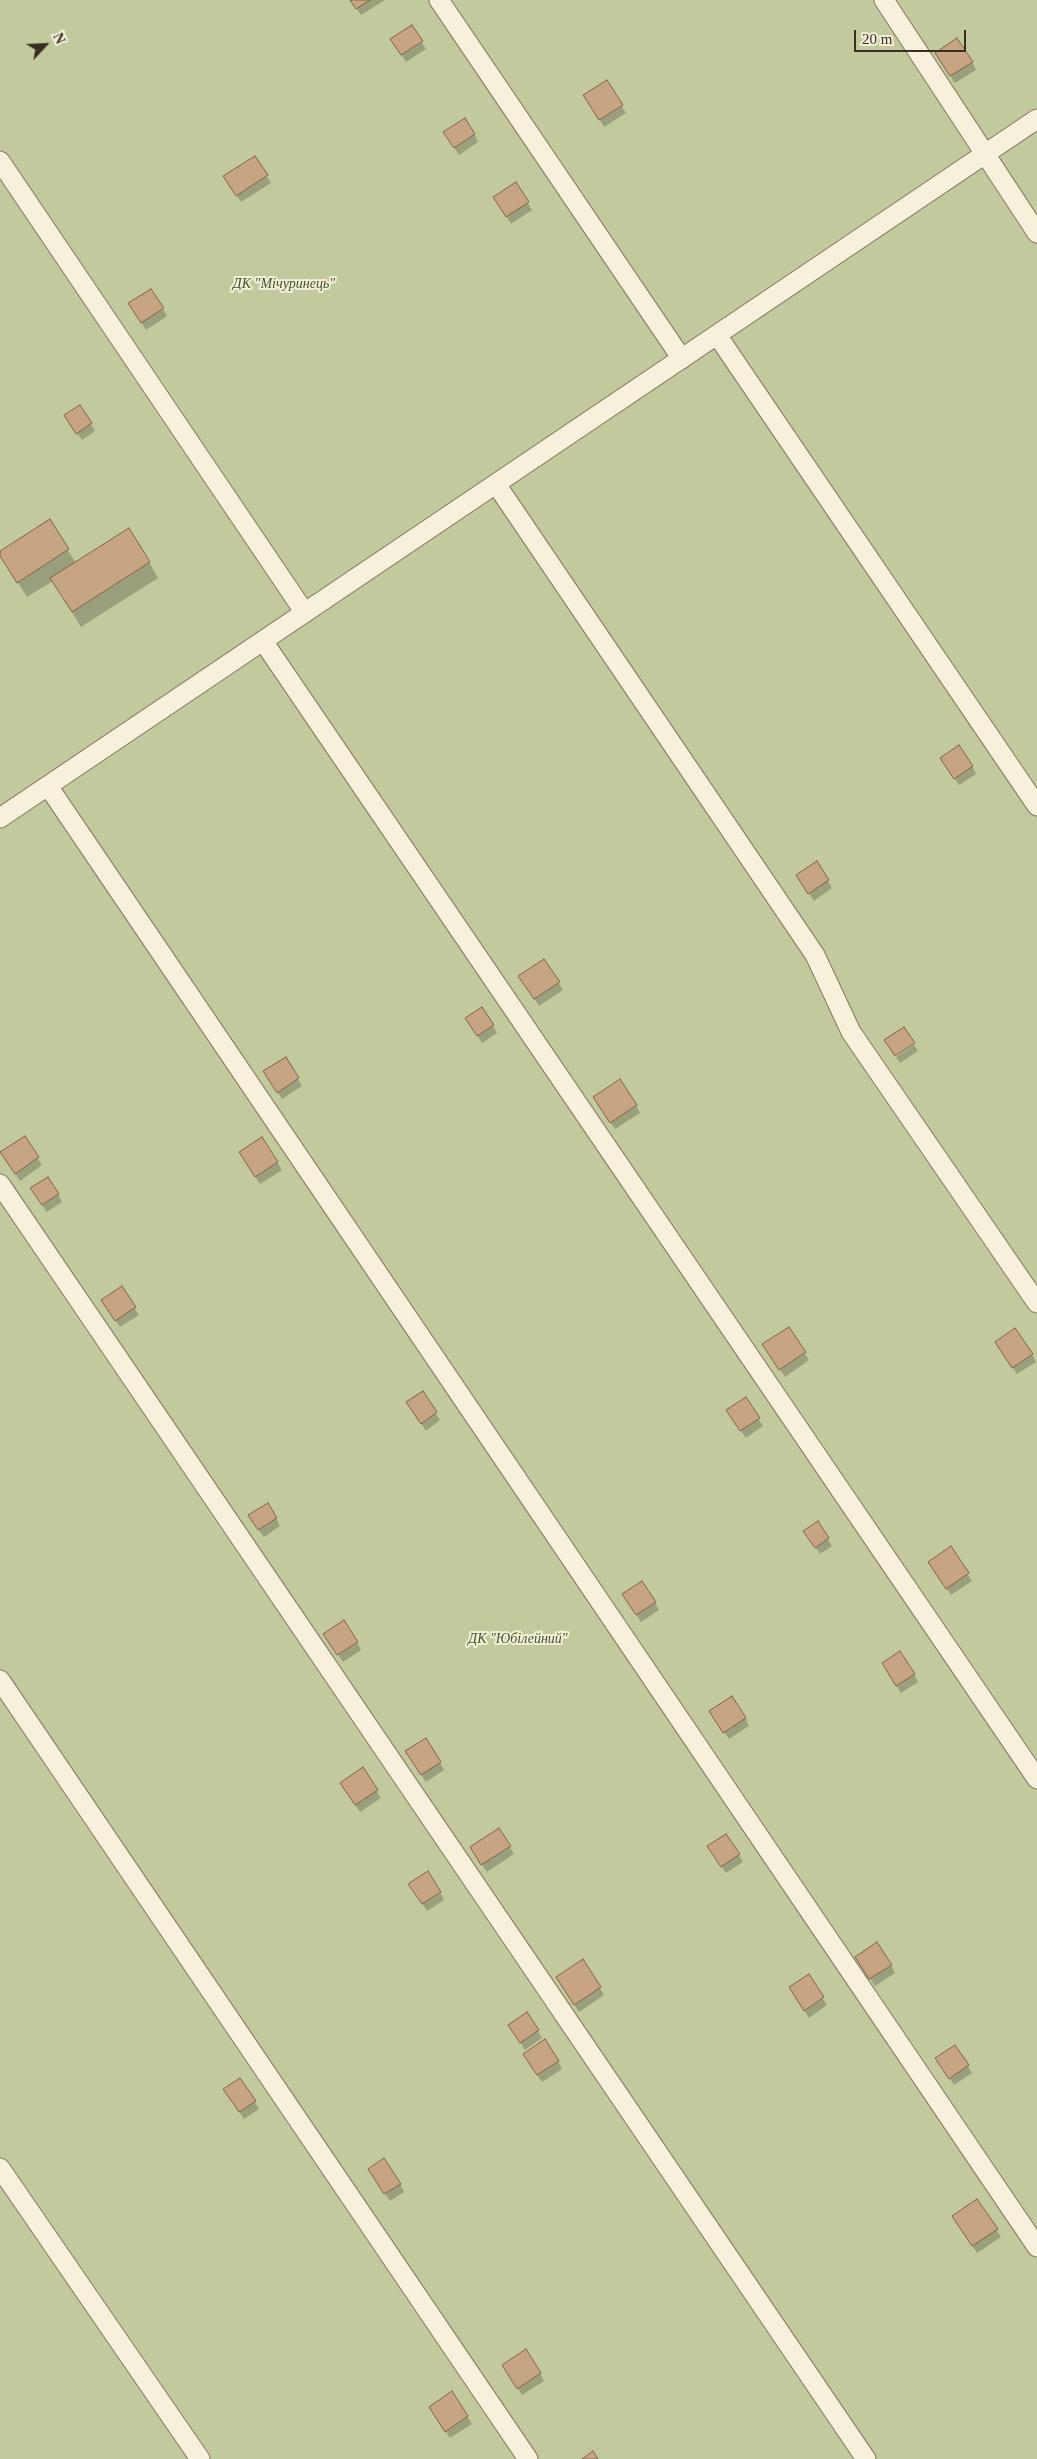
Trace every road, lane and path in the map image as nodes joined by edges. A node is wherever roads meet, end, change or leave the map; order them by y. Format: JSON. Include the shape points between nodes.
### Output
{"nodes":[{"id":1,"x":439,"y":0,"type":"edge"},
{"id":2,"x":884,"y":0,"type":"edge"},
{"id":3,"x":1037,"y":119,"type":"edge"},
{"id":4,"x":985,"y":154,"type":"junction"},
{"id":5,"x":0,"y":161,"type":"edge"},
{"id":6,"x":1037,"y":233,"type":"edge"},
{"id":7,"x":717,"y":335,"type":"junction"},
{"id":8,"x":682,"y":359,"type":"junction"},
{"id":9,"x":496,"y":484,"type":"junction"},
{"id":10,"x":305,"y":613,"type":"junction"},
{"id":11,"x":263,"y":641,"type":"junction"},
{"id":12,"x":48,"y":786,"type":"junction"},
{"id":13,"x":1037,"y":806,"type":"edge"},
{"id":14,"x":0,"y":818,"type":"edge"},
{"id":15,"x":0,"y":1184,"type":"edge"},
{"id":16,"x":1037,"y":1302,"type":"edge"},
{"id":17,"x":0,"y":1680,"type":"edge"},
{"id":18,"x":1037,"y":1779,"type":"edge"},
{"id":19,"x":0,"y":2168,"type":"edge"},
{"id":20,"x":1037,"y":2247,"type":"edge"},
{"id":21,"x":200,"y":2459,"type":"edge"},
{"id":22,"x":528,"y":2459,"type":"edge"},
{"id":23,"x":866,"y":2459,"type":"edge"}],
"edges":[{"from":1,"to":8,"type":"lane"},
{"from":2,"to":4,"type":"lane"},
{"from":3,"to":4,"type":"lane"},
{"from":4,"to":6,"type":"lane"},
{"from":4,"to":7,"type":"lane"},
{"from":5,"to":10,"type":"lane"},
{"from":7,"to":8,"type":"lane"},
{"from":7,"to":13,"type":"lane"},
{"from":8,"to":9,"type":"lane"},
{"from":9,"to":10,"type":"lane"},
{"from":9,"to":16,"type":"lane","via":[[815,955],[851,1032]]},
{"from":10,"to":11,"type":"lane"},
{"from":11,"to":12,"type":"lane"},
{"from":11,"to":18,"type":"lane"},
{"from":12,"to":14,"type":"lane"},
{"from":12,"to":20,"type":"lane"},
{"from":15,"to":23,"type":"lane"},
{"from":17,"to":22,"type":"lane"},
{"from":19,"to":21,"type":"lane"}]}
